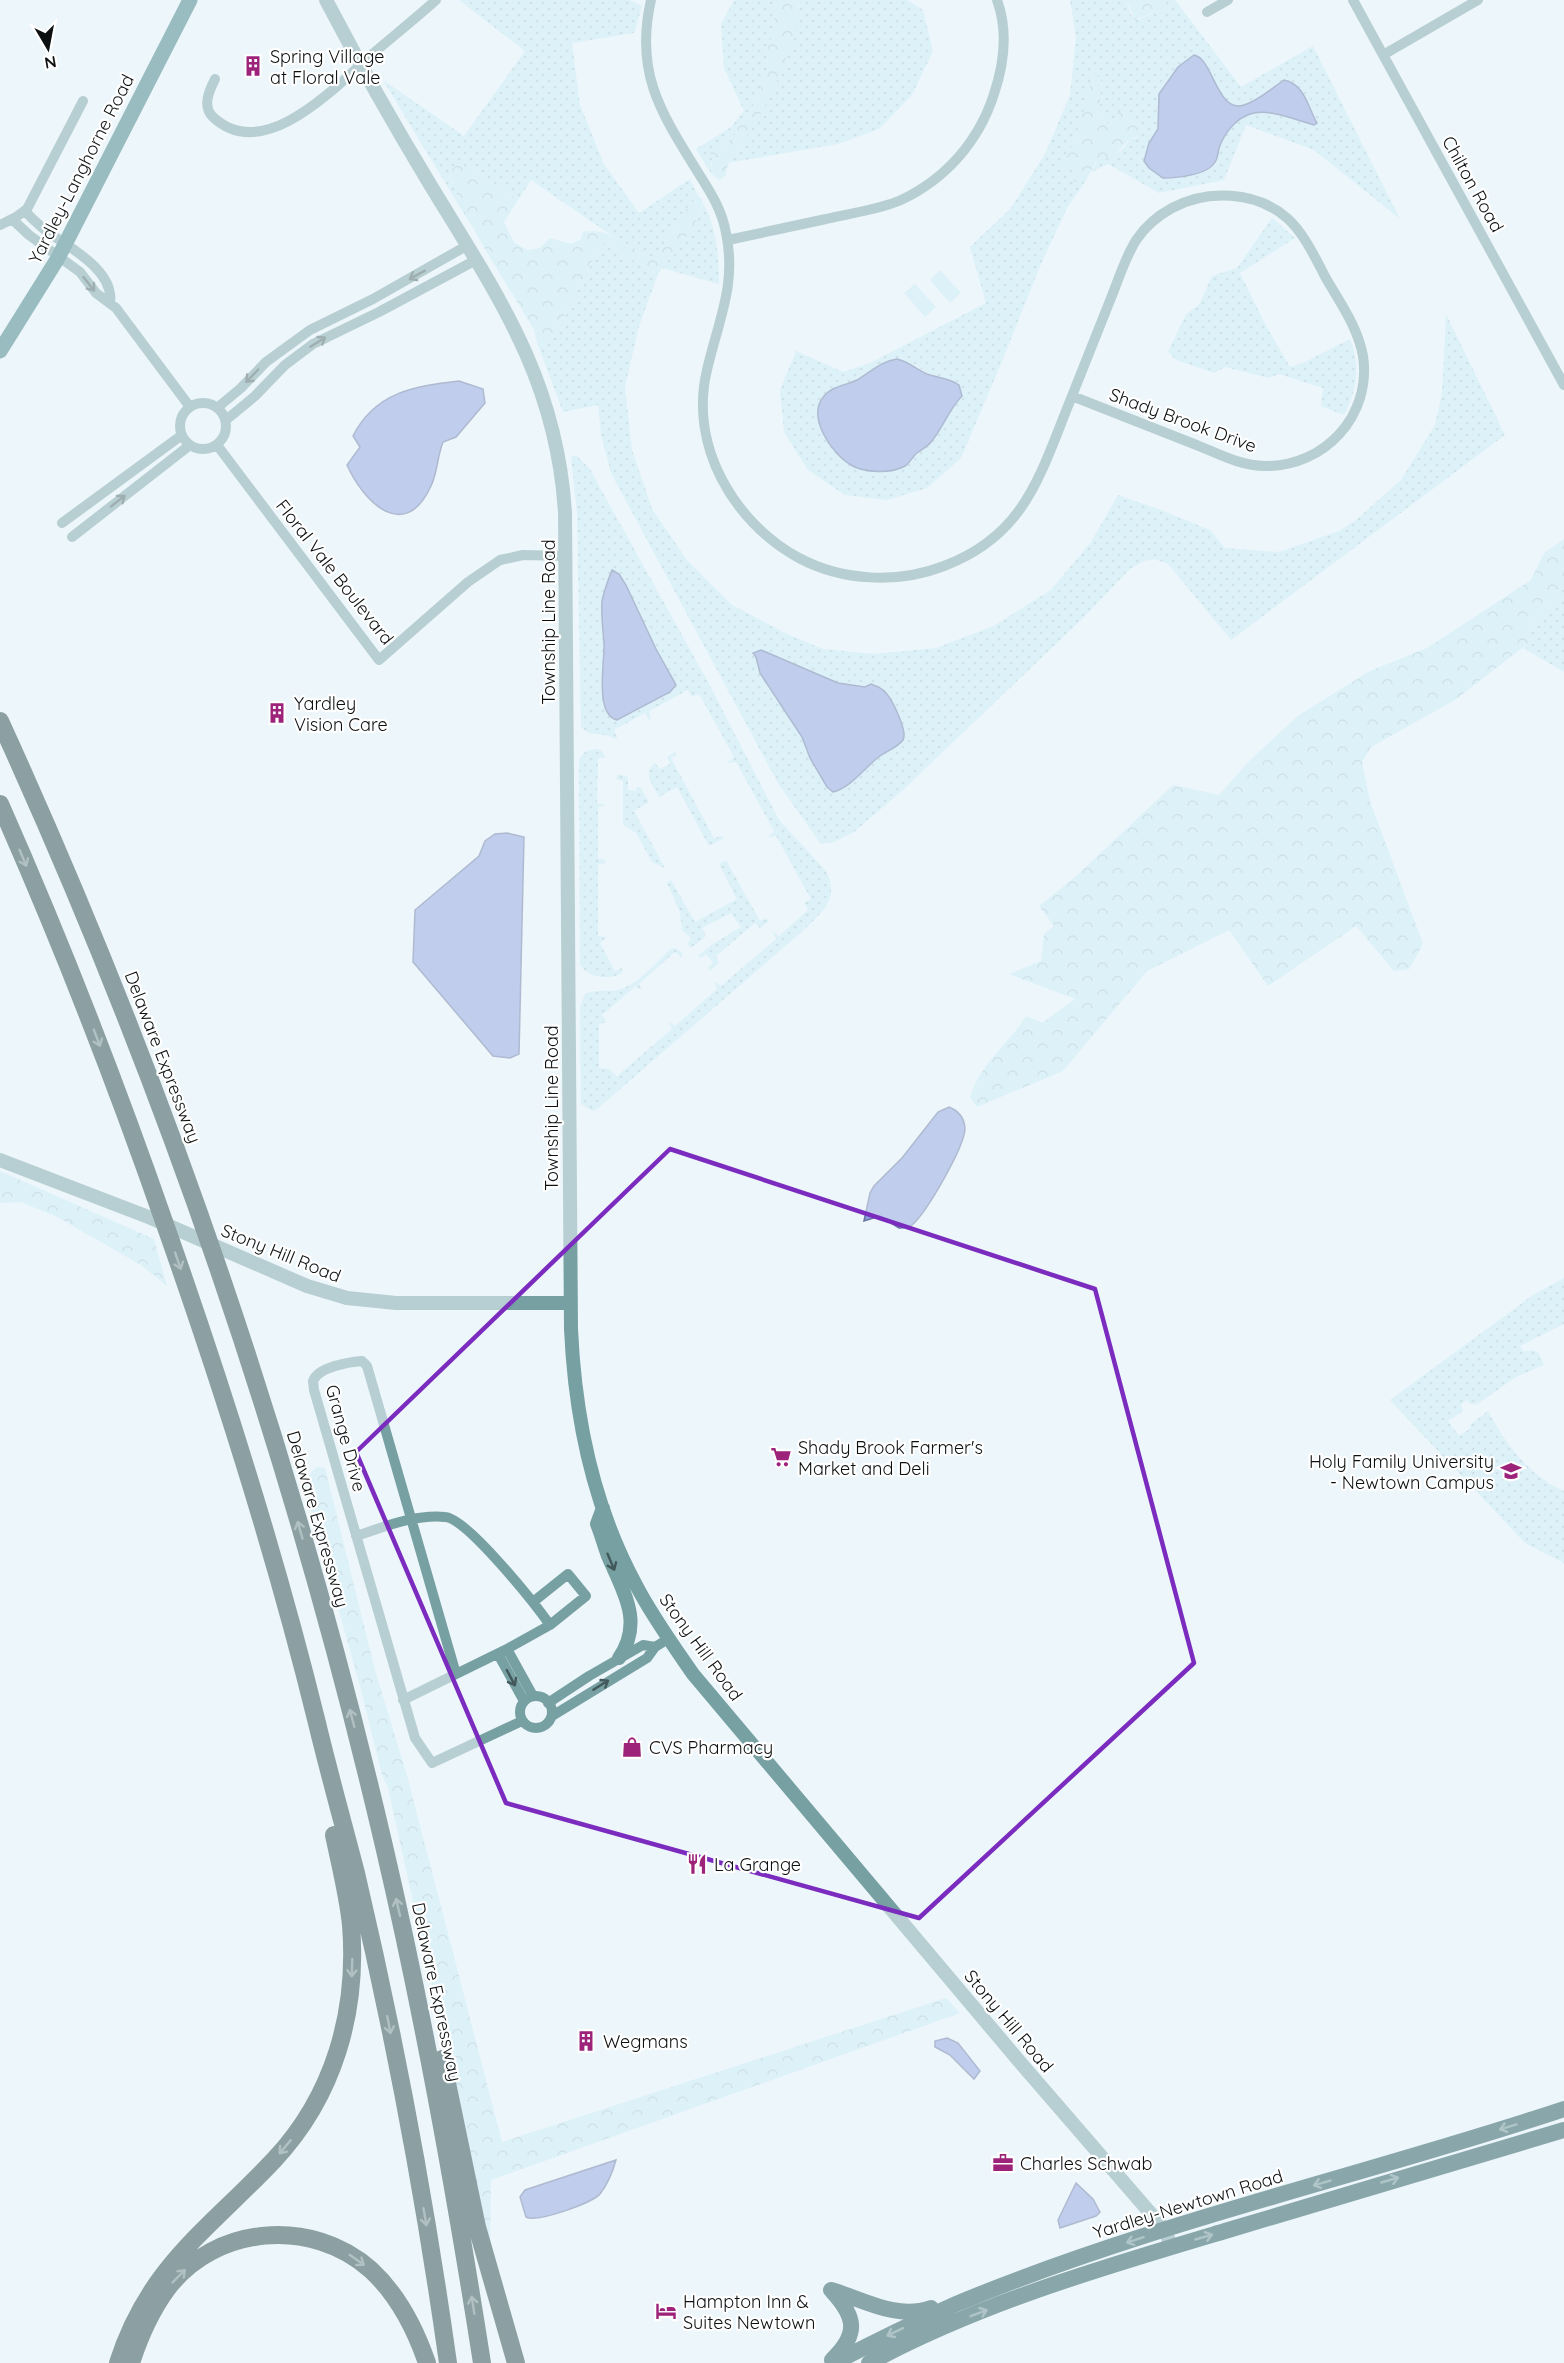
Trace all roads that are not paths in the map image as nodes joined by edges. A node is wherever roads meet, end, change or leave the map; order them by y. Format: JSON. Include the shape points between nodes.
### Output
{"nodes":[{"id":1,"x":190,"y":0,"type":"edge"},
{"id":2,"x":326,"y":0,"type":"edge"},
{"id":3,"x":436,"y":0,"type":"edge"},
{"id":4,"x":649,"y":0,"type":"edge"},
{"id":5,"x":997,"y":0,"type":"edge"},
{"id":6,"x":1228,"y":0,"type":"edge"},
{"id":7,"x":1353,"y":0,"type":"edge"},
{"id":8,"x":1478,"y":0,"type":"edge"},
{"id":9,"x":1208,"y":12,"type":"dead end"},
{"id":10,"x":1383,"y":55,"type":"junction"},
{"id":11,"x":361,"y":66,"type":"junction"},
{"id":12,"x":215,"y":79,"type":"dead end"},
{"id":13,"x":83,"y":101,"type":"dead end"},
{"id":14,"x":25,"y":211,"type":"junction"},
{"id":15,"x":12,"y":220,"type":"junction"},
{"id":16,"x":0,"y":225,"type":"edge"},
{"id":17,"x":728,"y":240,"type":"junction"},
{"id":18,"x":66,"y":242,"type":"junction"},
{"id":19,"x":468,"y":246,"type":"junction"},
{"id":20,"x":58,"y":258,"type":"junction"},
{"id":21,"x":476,"y":260,"type":"junction"},
{"id":22,"x":110,"y":303,"type":"junction"},
{"id":23,"x":0,"y":351,"type":"edge"},
{"id":24,"x":1564,"y":385,"type":"edge"},
{"id":25,"x":1072,"y":396,"type":"junction"},
{"id":26,"x":190,"y":407,"type":"junction"},
{"id":27,"x":217,"y":408,"type":"junction"},
{"id":28,"x":226,"y":420,"type":"junction"},
{"id":29,"x":182,"y":435,"type":"junction"},
{"id":30,"x":190,"y":445,"type":"junction"},
{"id":31,"x":217,"y":445,"type":"junction"},
{"id":32,"x":62,"y":523,"type":"dead end"},
{"id":33,"x":72,"y":537,"type":"dead end"},
{"id":34,"x":566,"y":556,"type":"junction"},
{"id":35,"x":0,"y":721,"type":"edge"},
{"id":36,"x":0,"y":804,"type":"edge"},
{"id":37,"x":0,"y":1160,"type":"edge"},
{"id":38,"x":570,"y":1303,"type":"junction"},
{"id":39,"x":206,"y":1340,"type":"junction"},
{"id":40,"x":603,"y":1508,"type":"junction"},
{"id":41,"x":411,"y":1519,"type":"junction"},
{"id":42,"x":356,"y":1536,"type":"junction"},
{"id":43,"x":533,"y":1602,"type":"junction"},
{"id":44,"x":550,"y":1624,"type":"junction"},
{"id":45,"x":668,"y":1639,"type":"junction"},
{"id":46,"x":655,"y":1647,"type":"junction"},
{"id":47,"x":502,"y":1651,"type":"junction"},
{"id":48,"x":619,"y":1658,"type":"junction"},
{"id":49,"x":456,"y":1674,"type":"junction"},
{"id":50,"x":528,"y":1699,"type":"junction"},
{"id":51,"x":403,"y":1700,"type":"junction"},
{"id":52,"x":548,"y":1703,"type":"junction"},
{"id":53,"x":552,"y":1716,"type":"junction"},
{"id":54,"x":522,"y":1721,"type":"junction"},
{"id":55,"x":405,"y":1940,"type":"junction"},
{"id":56,"x":1564,"y":2109,"type":"edge"},
{"id":57,"x":1564,"y":2130,"type":"edge"},
{"id":58,"x":1165,"y":2230,"type":"junction"},
{"id":59,"x":1171,"y":2246,"type":"junction"},
{"id":60,"x":1026,"y":2277,"type":"junction"},
{"id":61,"x":118,"y":2363,"type":"edge"},
{"id":62,"x":131,"y":2363,"type":"edge"},
{"id":63,"x":427,"y":2363,"type":"edge"},
{"id":64,"x":448,"y":2363,"type":"edge"},
{"id":65,"x":482,"y":2363,"type":"edge"},
{"id":66,"x":516,"y":2363,"type":"edge"},
{"id":67,"x":829,"y":2363,"type":"edge"},
{"id":68,"x":834,"y":2363,"type":"edge"},
{"id":69,"x":869,"y":2363,"type":"edge"}],
"edges":[{"from":1,"to":18,"type":"main road","name":"Yardley-Langhorne Road"},
{"from":2,"to":11,"type":"street","name":"Township Line Road"},
{"from":3,"to":11,"type":"street"},
{"from":4,"to":17,"type":"street","name":"Shady Brook Drive","via":[[646,43],[652,89],[669,126],[717,203]]},
{"from":5,"to":17,"type":"street","via":[[1004,39],[1001,74],[976,135],[954,163],[928,186],[873,209]]},
{"from":6,"to":9,"type":"street"},
{"from":7,"to":10,"type":"street","name":"Chilton Road"},
{"from":8,"to":10,"type":"street"},
{"from":10,"to":24,"type":"street","name":"Chilton Road"},
{"from":11,"to":12,"type":"street","via":[[300,115],[279,127],[258,131],[228,129],[209,113],[207,102]]},
{"from":11,"to":19,"type":"street","name":"Township Line Road"},
{"from":13,"to":14,"type":"street"},
{"from":14,"to":15,"type":"street"},
{"from":14,"to":18,"type":"street"},
{"from":15,"to":16,"type":"street"},
{"from":15,"to":20,"type":"street"},
{"from":17,"to":25,"type":"street","name":"Shady Brook Drive","via":[[729,286],[704,384],[708,443],[721,480],[741,511],[774,543],[800,559],[823,569],[885,578],[917,575],[965,557],[991,540],[1027,502]]},
{"from":18,"to":20,"type":"main road","name":"Yardley-Langhorne Road"},
{"from":18,"to":22,"type":"street","via":[[90,262],[107,285]]},
{"from":19,"to":21,"type":"street","name":"Township Line Road"},
{"from":19,"to":27,"type":"street","one_way":true,"via":[[309,330],[272,357]]},
{"from":20,"to":22,"type":"street","one_way":true,"via":[[80,272],[96,293]]},
{"from":20,"to":23,"type":"main road","name":"Yardley-Langhorne Road"},
{"from":28,"to":21,"type":"street","one_way":true,"via":[[285,365],[314,344]]},
{"from":21,"to":34,"type":"street","name":"Township Line Road","via":[[516,329],[545,399],[564,497]]},
{"from":22,"to":26,"type":"street"},
{"from":25,"to":25,"type":"street","name":"Shady Brook Drive","via":[[1141,231],[1171,208],[1217,195],[1251,199],[1287,218],[1302,236],[1350,321],[1362,352],[1361,394],[1353,416],[1324,450],[1289,464],[1239,462]]},
{"from":26,"to":27,"type":"street","via":[[204,403]]},
{"from":26,"to":29,"type":"street","via":[[182,418]]},
{"from":27,"to":28,"type":"street"},
{"from":28,"to":31,"type":"street","via":[[226,433]]},
{"from":29,"to":30,"type":"street"},
{"from":29,"to":32,"type":"street"},
{"from":30,"to":31,"type":"street","via":[[204,449]]},
{"from":33,"to":30,"type":"street","one_way":true},
{"from":31,"to":34,"type":"street","name":"Floral Vale Boulevard","via":[[379,660],[468,582],[500,560],[523,555]]},
{"from":34,"to":38,"type":"street","name":"Township Line Road"},
{"from":55,"to":35,"type":"highway","name":"Delaware Expressway","one_way":true,"via":[[324,1611],[239,1332],[129,1027]]},
{"from":36,"to":39,"type":"highway","one_way":true,"via":[[132,1128]]},
{"from":37,"to":38,"type":"street","name":"Stony Hill Road","via":[[151,1218],[330,1295],[368,1302]]},
{"from":38,"to":40,"type":"street","name":"Stony Hill Road","via":[[579,1415]]},
{"from":39,"to":61,"type":"highway","one_way":true,"via":[[312,1733],[350,1922],[351,1980],[337,2058],[314,2108],[273,2160],[161,2275],[135,2320]]},
{"from":39,"to":64,"type":"highway","one_way":true,"via":[[304,1666],[356,1873],[406,2115]]},
{"from":40,"to":45,"type":"street","name":"Stony Hill Road","via":[[636,1586]]},
{"from":40,"to":48,"type":"street","one_way":true,"via":[[597,1524],[627,1599],[631,1630],[627,1647]]},
{"from":41,"to":42,"type":"street"},
{"from":41,"to":42,"type":"street","name":"Grange Drive","via":[[367,1366],[362,1361],[353,1362],[319,1372],[313,1381]]},
{"from":41,"to":43,"type":"street","via":[[448,1516],[468,1530]]},
{"from":41,"to":49,"type":"street","name":"Grange Drive"},
{"from":42,"to":51,"type":"street","name":"Grange Drive"},
{"from":43,"to":44,"type":"street"},
{"from":43,"to":44,"type":"street","via":[[568,1574],[586,1596]]},
{"from":44,"to":47,"type":"street"},
{"from":45,"to":46,"type":"street"},
{"from":45,"to":58,"type":"street","name":"Stony Hill Road","via":[[693,1674],[920,1944]]},
{"from":46,"to":48,"type":"street","via":[[643,1645]]},
{"from":53,"to":46,"type":"street","one_way":true,"via":[[647,1658]]},
{"from":47,"to":49,"type":"street"},
{"from":47,"to":50,"type":"street"},
{"from":48,"to":52,"type":"street"},
{"from":49,"to":51,"type":"street"},
{"from":50,"to":52,"type":"street","via":[[543,1698]]},
{"from":50,"to":54,"type":"street","via":[[520,1711]]},
{"from":51,"to":54,"type":"street","name":"Grange Drive","via":[[415,1738],[432,1763]]},
{"from":52,"to":53,"type":"street"},
{"from":53,"to":54,"type":"street","via":[[541,1728],[531,1728]]},
{"from":65,"to":55,"type":"highway","name":"Delaware Expressway","one_way":true,"via":[[447,2148]]},
{"from":55,"to":66,"type":"highway","via":[[438,2037],[477,2228]]},
{"from":56,"to":58,"type":"highway","name":"Yardley-Newtown Road","one_way":true},
{"from":59,"to":57,"type":"highway","name":"Yardley-Newtown Road","one_way":true},
{"from":58,"to":59,"type":"street","name":"Stony Hill Road"},
{"from":58,"to":60,"type":"highway","name":"Yardley-Newtown Road","one_way":true},
{"from":69,"to":59,"type":"highway","name":"Yardley-Newtown Road","one_way":true,"via":[[972,2316]]},
{"from":60,"to":67,"type":"highway","via":[[995,2283],[928,2310],[906,2313],[831,2290],[846,2306],[852,2322],[849,2340]]},
{"from":60,"to":68,"type":"highway","name":"Yardley-Newtown Road","one_way":true,"via":[[957,2304]]},
{"from":62,"to":63,"type":"highway","one_way":true,"via":[[166,2289],[189,2266],[220,2246],[240,2239],[282,2235],[320,2241],[370,2270],[409,2320]]}]}
